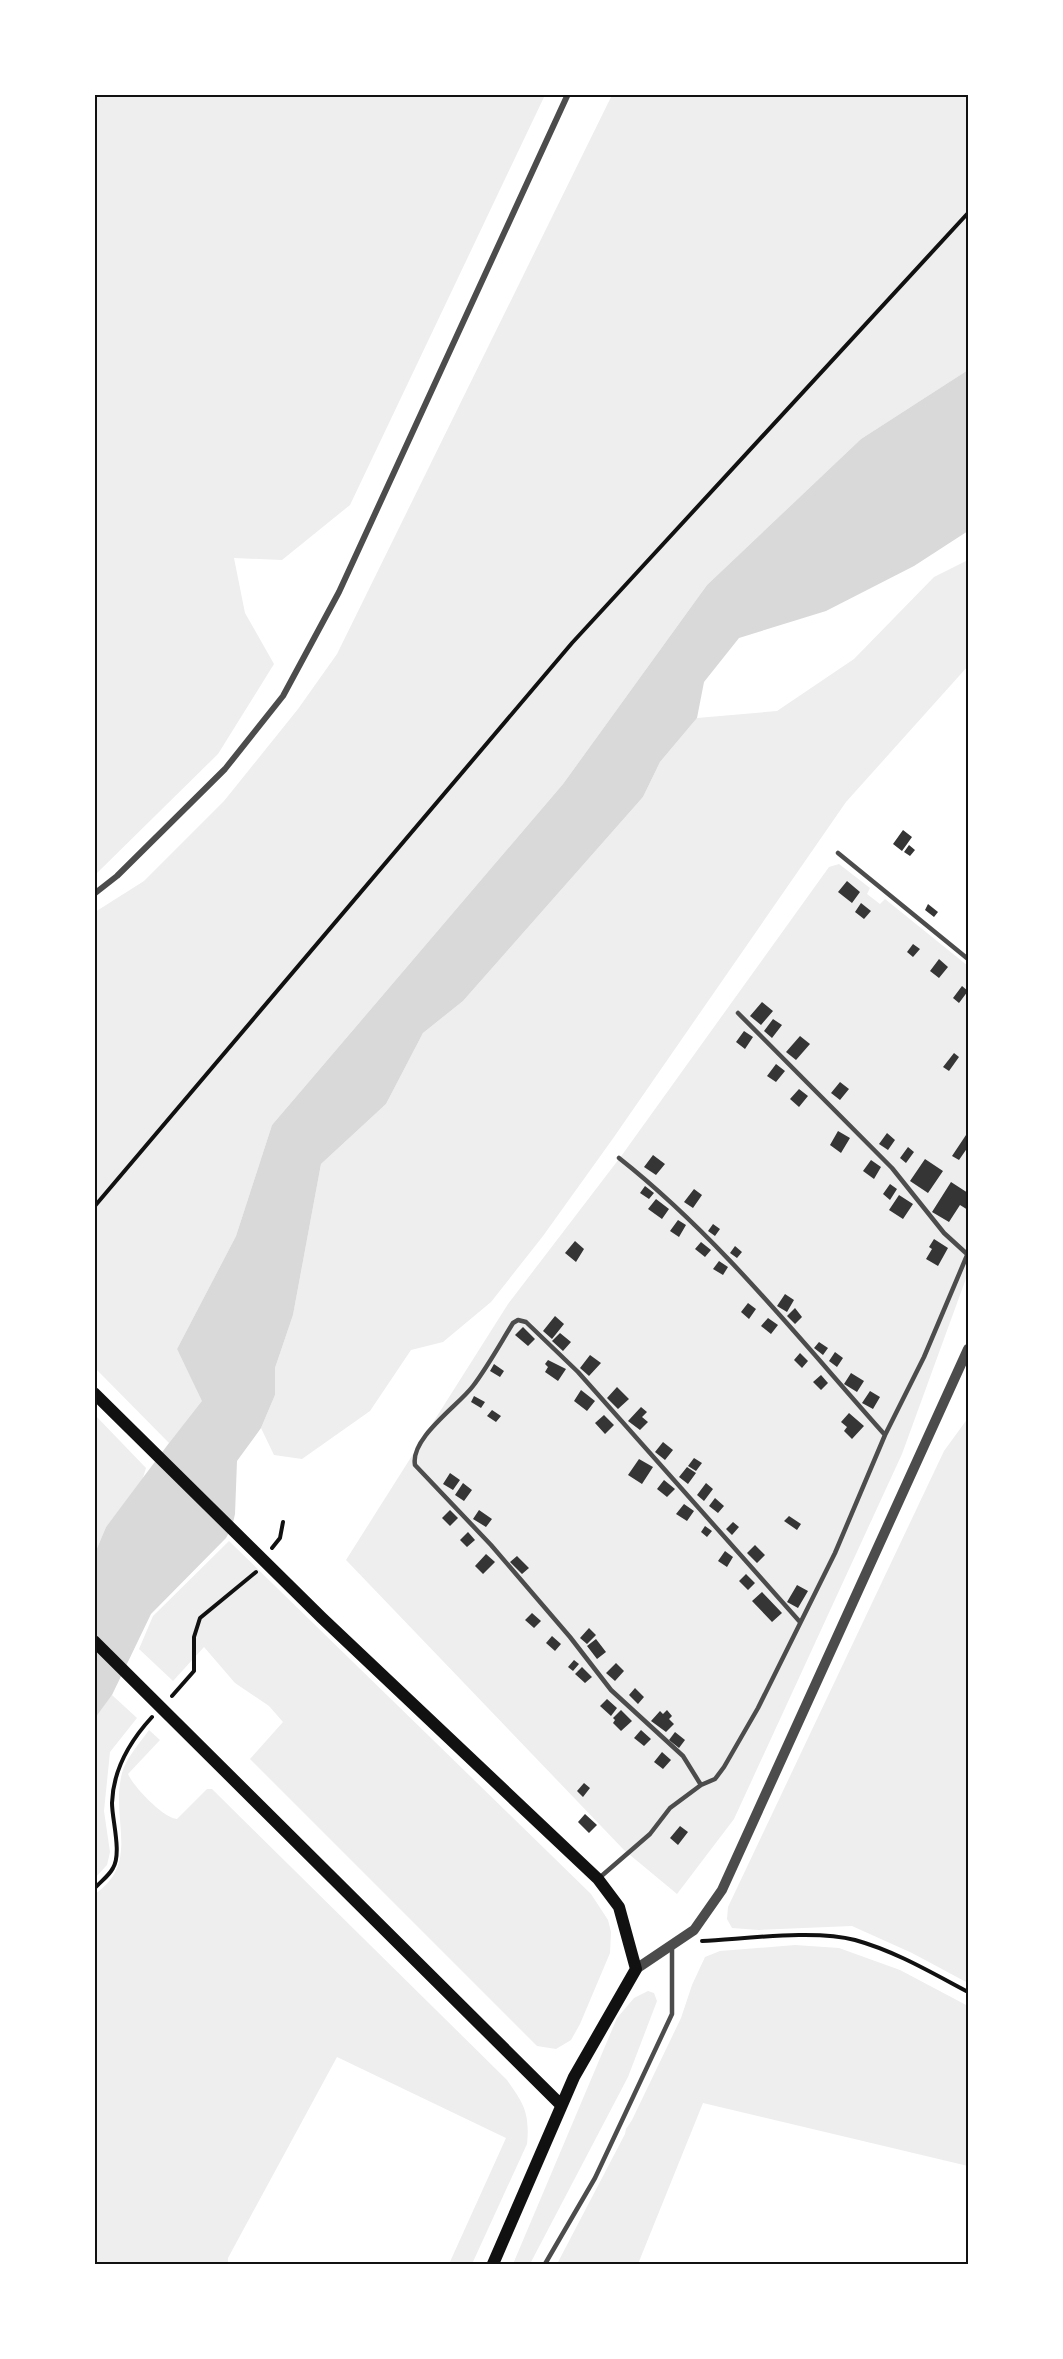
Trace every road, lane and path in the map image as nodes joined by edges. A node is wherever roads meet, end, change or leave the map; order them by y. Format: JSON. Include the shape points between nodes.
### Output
{"nodes":[{"id":1,"x":568,"y":94,"type":"edge"},
{"id":2,"x":969,"y":213,"type":"edge"},
{"id":3,"x":838,"y":853,"type":"dead end"},
{"id":4,"x":94,"y":894,"type":"edge"},
{"id":5,"x":969,"y":959,"type":"edge"},
{"id":6,"x":738,"y":1013,"type":"dead end"},
{"id":7,"x":619,"y":1158,"type":"dead end"},
{"id":8,"x":94,"y":1207,"type":"edge"},
{"id":9,"x":968,"y":1254,"type":"edge"},
{"id":10,"x":969,"y":1349,"type":"edge"},
{"id":11,"x":94,"y":1393,"type":"edge"},
{"id":12,"x":885,"y":1435,"type":"junction"},
{"id":13,"x":800,"y":1622,"type":"junction"},
{"id":14,"x":94,"y":1641,"type":"edge"},
{"id":15,"x":701,"y":1785,"type":"junction"},
{"id":16,"x":598,"y":1879,"type":"junction"},
{"id":17,"x":672,"y":1943,"type":"junction"},
{"id":18,"x":636,"y":1969,"type":"junction"},
{"id":19,"x":969,"y":1992,"type":"edge"},
{"id":20,"x":561,"y":2105,"type":"junction"},
{"id":21,"x":493,"y":2265,"type":"edge"},
{"id":22,"x":544,"y":2265,"type":"edge"}],
"edges":[{"from":1,"to":4,"type":"street","via":[[339,592],[283,696],[225,769]]},
{"from":2,"to":8,"type":"path","via":[[572,643]]},
{"from":3,"to":5,"type":"lane"},
{"from":6,"to":9,"type":"lane","via":[[892,1168],[944,1233]]},
{"from":7,"to":12,"type":"lane","via":[[655,1186],[745,1277]]},
{"from":9,"to":12,"type":"lane"},
{"from":10,"to":17,"type":"street","via":[[722,1890],[694,1929]]},
{"from":11,"to":16,"type":"main road","via":[[322,1618]]},
{"from":12,"to":13,"type":"lane","via":[[836,1553]]},
{"from":13,"to":15,"type":"lane","via":[[724,1767],[714,1779]]},
{"from":13,"to":15,"type":"lane","via":[[578,1372],[526,1322],[513,1323],[473,1386],[432,1428],[417,1450],[415,1465],[491,1545],[611,1690],[683,1756]]},
{"from":14,"to":20,"type":"main road"},
{"from":15,"to":16,"type":"lane","via":[[670,1808],[650,1834]]},
{"from":16,"to":18,"type":"main road","via":[[619,1907]]},
{"from":17,"to":18,"type":"street"},
{"from":17,"to":19,"type":"path","via":[[810,1935],[853,1940],[904,1959]]},
{"from":17,"to":22,"type":"lane","via":[[672,2014],[595,2178]]},
{"from":18,"to":20,"type":"main road"},
{"from":20,"to":21,"type":"main road"}]}
